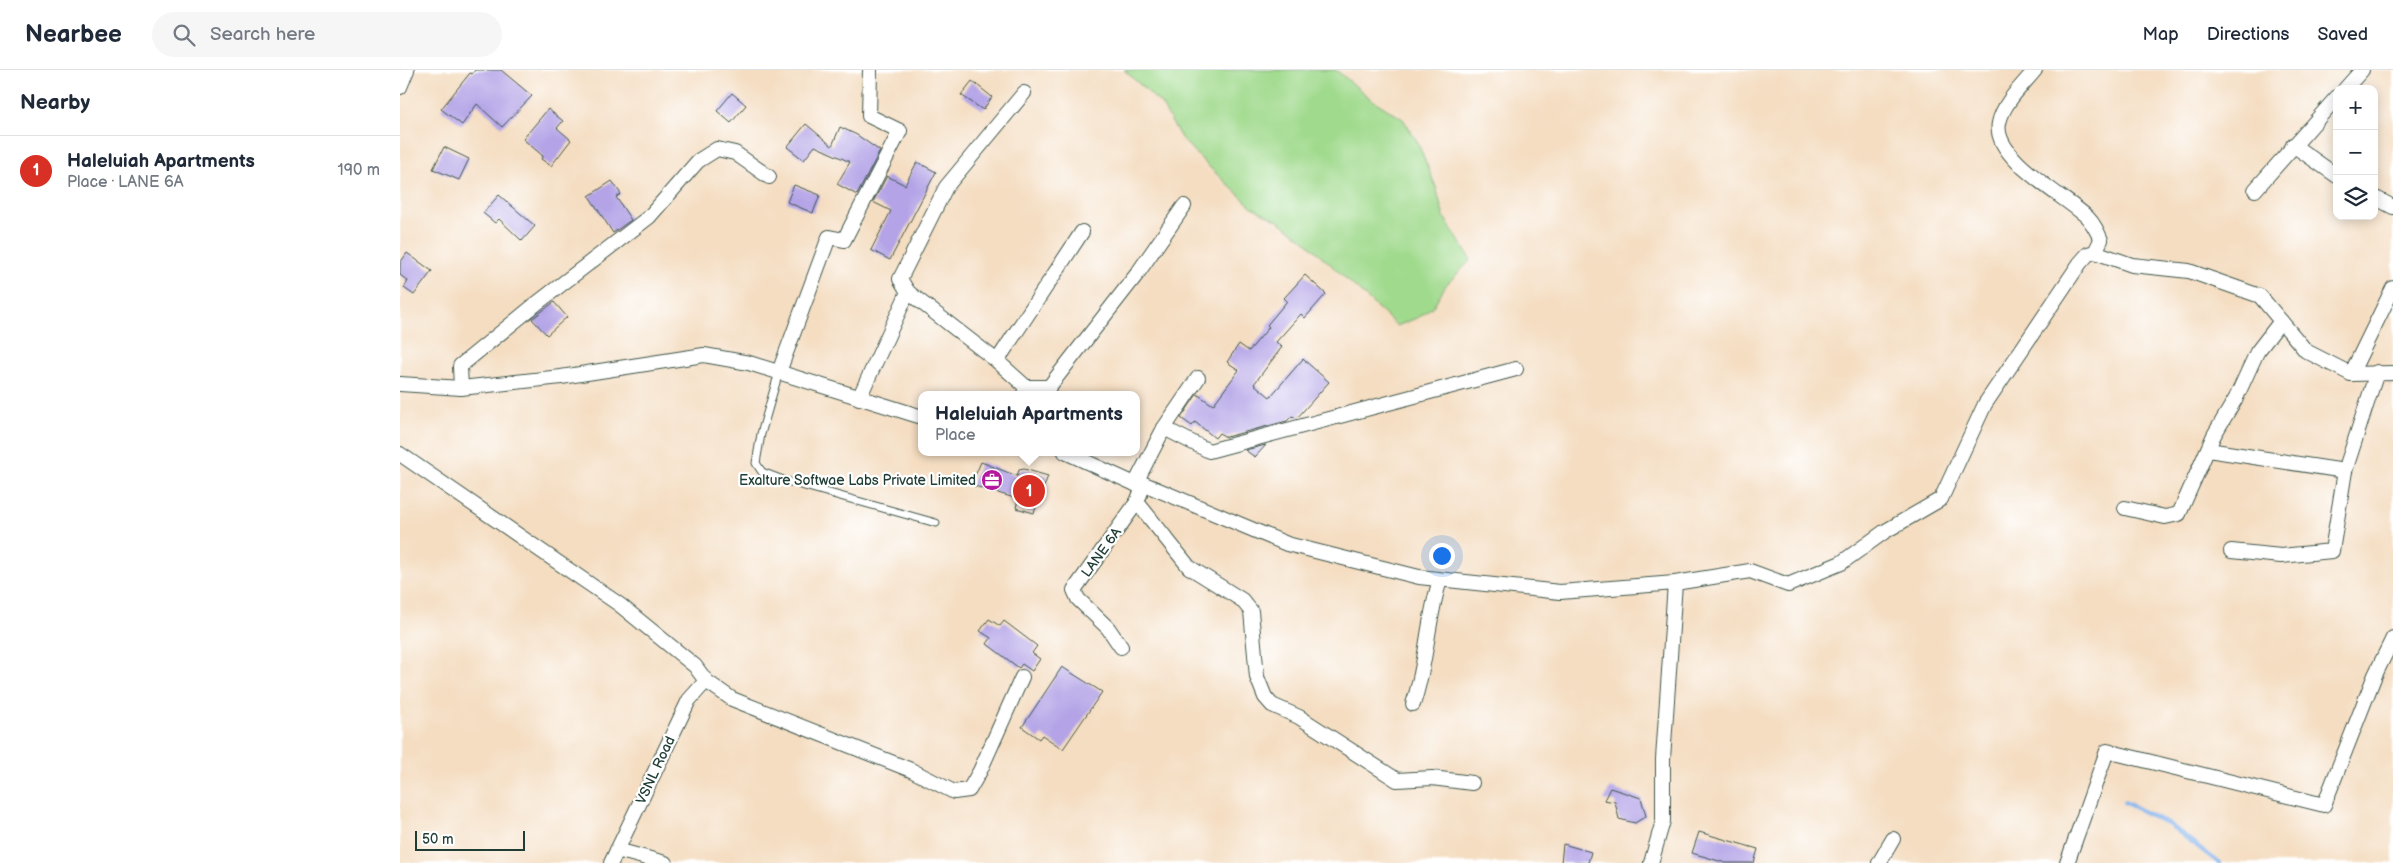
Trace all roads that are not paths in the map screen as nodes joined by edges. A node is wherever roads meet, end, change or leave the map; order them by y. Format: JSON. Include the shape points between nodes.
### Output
{"nodes":[{"id":1,"x":407,"y":70,"type":"edge"},
{"id":2,"x":870,"y":70,"type":"edge"},
{"id":3,"x":2035,"y":70,"type":"edge"},
{"id":4,"x":2362,"y":70,"type":"edge"},
{"id":5,"x":2348,"y":85,"type":"edge"},
{"id":6,"x":400,"y":86,"type":"edge"},
{"id":7,"x":1024,"y":94,"type":"dead end"},
{"id":8,"x":2333,"y":101,"type":"edge"},
{"id":9,"x":2294,"y":145,"type":"junction"},
{"id":10,"x":2336,"y":175,"type":"edge"},
{"id":11,"x":769,"y":178,"type":"dead end"},
{"id":12,"x":2255,"y":190,"type":"dead end"},
{"id":13,"x":2378,"y":199,"type":"edge"},
{"id":14,"x":1184,"y":206,"type":"dead end"},
{"id":15,"x":2393,"y":207,"type":"edge"},
{"id":16,"x":1082,"y":232,"type":"dead end"},
{"id":17,"x":2095,"y":252,"type":"junction"},
{"id":18,"x":2393,"y":288,"type":"edge"},
{"id":19,"x":908,"y":292,"type":"junction"},
{"id":20,"x":2281,"y":320,"type":"junction"},
{"id":21,"x":997,"y":361,"type":"junction"},
{"id":22,"x":1516,"y":369,"type":"dead end"},
{"id":23,"x":779,"y":372,"type":"junction"},
{"id":24,"x":2377,"y":372,"type":"junction"},
{"id":25,"x":2393,"y":373,"type":"edge"},
{"id":26,"x":2351,"y":374,"type":"junction"},
{"id":27,"x":1198,"y":378,"type":"dead end"},
{"id":28,"x":400,"y":384,"type":"edge"},
{"id":29,"x":461,"y":388,"type":"junction"},
{"id":30,"x":1025,"y":391,"type":"edge"},
{"id":31,"x":859,"y":398,"type":"junction"},
{"id":32,"x":918,"y":415,"type":"edge"},
{"id":33,"x":1164,"y":428,"type":"junction"},
{"id":34,"x":2208,"y":450,"type":"junction"},
{"id":35,"x":400,"y":454,"type":"edge"},
{"id":36,"x":1074,"y":456,"type":"edge"},
{"id":37,"x":2344,"y":470,"type":"junction"},
{"id":38,"x":1139,"y":484,"type":"junction"},
{"id":39,"x":1137,"y":502,"type":"junction"},
{"id":40,"x":2125,"y":508,"type":"dead end"},
{"id":41,"x":936,"y":523,"type":"dead end"},
{"id":42,"x":2231,"y":551,"type":"dead end"},
{"id":43,"x":1440,"y":580,"type":"junction"},
{"id":44,"x":1675,"y":583,"type":"junction"},
{"id":45,"x":2393,"y":638,"type":"edge"},
{"id":46,"x":1121,"y":647,"type":"dead end"},
{"id":47,"x":1022,"y":677,"type":"dead end"},
{"id":48,"x":706,"y":681,"type":"junction"},
{"id":49,"x":1413,"y":704,"type":"dead end"},
{"id":50,"x":1472,"y":783,"type":"dead end"},
{"id":51,"x":1893,"y":839,"type":"dead end"},
{"id":52,"x":617,"y":850,"type":"junction"},
{"id":53,"x":611,"y":863,"type":"edge"},
{"id":54,"x":665,"y":863,"type":"edge"},
{"id":55,"x":1651,"y":863,"type":"edge"},
{"id":56,"x":1879,"y":863,"type":"edge"},
{"id":57,"x":2067,"y":863,"type":"edge"}],
"edges":[{"from":1,"to":6,"type":"street"},
{"from":2,"to":23,"type":"street","via":[[869,116],[900,130],[844,240],[829,237]]},
{"from":3,"to":17,"type":"street","via":[[2005,108],[1998,124],[1999,139],[2007,151],[2096,228],[2101,240]]},
{"from":4,"to":5,"type":"street"},
{"from":7,"to":19,"type":"street","via":[[946,187],[900,279]]},
{"from":8,"to":9,"type":"street"},
{"from":9,"to":10,"type":"street"},
{"from":9,"to":12,"type":"street"},
{"from":11,"to":29,"type":"street","via":[[735,153],[717,149],[698,161],[649,217],[460,366]]},
{"from":13,"to":15,"type":"street"},
{"from":14,"to":30,"type":"street","via":[[1137,274],[1049,387]]},
{"from":16,"to":21,"type":"street"},
{"from":17,"to":20,"type":"street","via":[[2132,265],[2189,271],[2260,296]]},
{"from":17,"to":44,"type":"street","via":[[2088,254],[2080,263],[1985,404],[1941,499],[1884,532],[1841,563],[1788,585],[1750,571]]},
{"from":18,"to":26,"type":"street"},
{"from":19,"to":21,"type":"street"},
{"from":19,"to":31,"type":"street"},
{"from":20,"to":26,"type":"street","via":[[2306,352]]},
{"from":20,"to":34,"type":"street","via":[[2257,352]]},
{"from":21,"to":30,"type":"street"},
{"from":22,"to":33,"type":"street","via":[[1209,450]]},
{"from":23,"to":29,"type":"street","via":[[704,355],[561,377]]},
{"from":23,"to":31,"type":"street"},
{"from":23,"to":41,"type":"lane","via":[[761,434],[756,464],[762,472]]},
{"from":24,"to":25,"type":"street"},
{"from":24,"to":26,"type":"street"},
{"from":24,"to":37,"type":"street"},
{"from":27,"to":33,"type":"street"},
{"from":28,"to":29,"type":"street"},
{"from":31,"to":32,"type":"street"},
{"from":33,"to":38,"type":"street"},
{"from":34,"to":37,"type":"street"},
{"from":34,"to":40,"type":"street","via":[[2179,514],[2165,517]]},
{"from":35,"to":48,"type":"street","via":[[620,605],[695,666]]},
{"from":36,"to":38,"type":"street"},
{"from":37,"to":42,"type":"street","via":[[2332,551],[2281,556]]},
{"from":38,"to":39,"type":"street"},
{"from":38,"to":43,"type":"street","via":[[1287,544]]},
{"from":39,"to":46,"type":"street","name":"LANE 6A","via":[[1074,590],[1078,600],[1108,628]]},
{"from":39,"to":50,"type":"street","via":[[1189,567],[1242,600],[1250,611],[1257,677],[1272,705],[1300,716],[1397,780],[1432,778]]},
{"from":43,"to":44,"type":"street","via":[[1560,592]]},
{"from":43,"to":49,"type":"street"},
{"from":44,"to":55,"type":"street","via":[[1663,759],[1663,821]]},
{"from":45,"to":57,"type":"street","via":[[2375,675],[2324,805],[2107,751]]},
{"from":47,"to":48,"type":"street","via":[[969,790],[954,792],[911,770],[732,699]]},
{"from":48,"to":52,"type":"street","name":"VSNL Road","via":[[689,700]]},
{"from":51,"to":56,"type":"street"},
{"from":52,"to":53,"type":"street","name":"VSNL Road"},
{"from":52,"to":54,"type":"street"}]}
